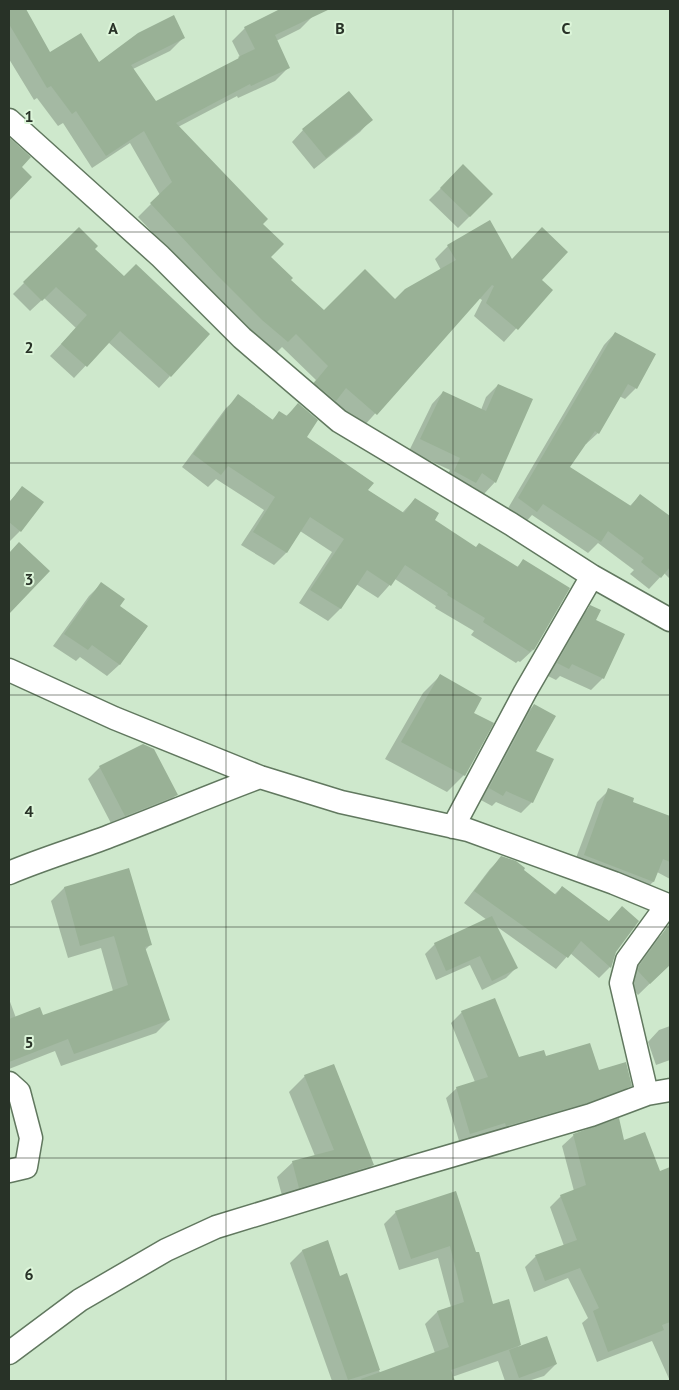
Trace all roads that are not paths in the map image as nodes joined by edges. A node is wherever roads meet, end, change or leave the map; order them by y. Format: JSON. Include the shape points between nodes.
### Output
{"nodes":[{"id":1,"x":9,"y":120,"type":"edge"},
{"id":2,"x":592,"y":576,"type":"junction"},
{"id":3,"x":670,"y":620,"type":"edge"},
{"id":4,"x":9,"y":670,"type":"edge"},
{"id":5,"x":33,"y":682,"type":"junction"},
{"id":6,"x":9,"y":687,"type":"edge"},
{"id":7,"x":260,"y":777,"type":"junction"},
{"id":8,"x":453,"y":827,"type":"junction"},
{"id":9,"x":9,"y":873,"type":"edge"},
{"id":10,"x":668,"y":906,"type":"edge"},
{"id":11,"x":9,"y":1083,"type":"edge"},
{"id":12,"x":670,"y":1090,"type":"edge"},
{"id":13,"x":647,"y":1094,"type":"junction"},
{"id":14,"x":9,"y":1170,"type":"edge"},
{"id":15,"x":9,"y":1353,"type":"edge"}],
"edges":[{"from":1,"to":2,"type":"street","via":[[160,256],[242,338],[339,421]]},
{"from":2,"to":3,"type":"street"},
{"from":2,"to":8,"type":"street"},
{"from":4,"to":5,"type":"street"},
{"from":5,"to":6,"type":"street"},
{"from":5,"to":7,"type":"street"},
{"from":7,"to":8,"type":"street","via":[[340,802]]},
{"from":7,"to":9,"type":"street"},
{"from":8,"to":10,"type":"street","via":[[605,880]]},
{"from":10,"to":13,"type":"street","via":[[627,960],[621,983]]},
{"from":11,"to":14,"type":"street","via":[[19,1092],[31,1138],[26,1167]]},
{"from":12,"to":13,"type":"street"},
{"from":13,"to":15,"type":"street","via":[[591,1115],[216,1227],[166,1250],[80,1300]]}]}
